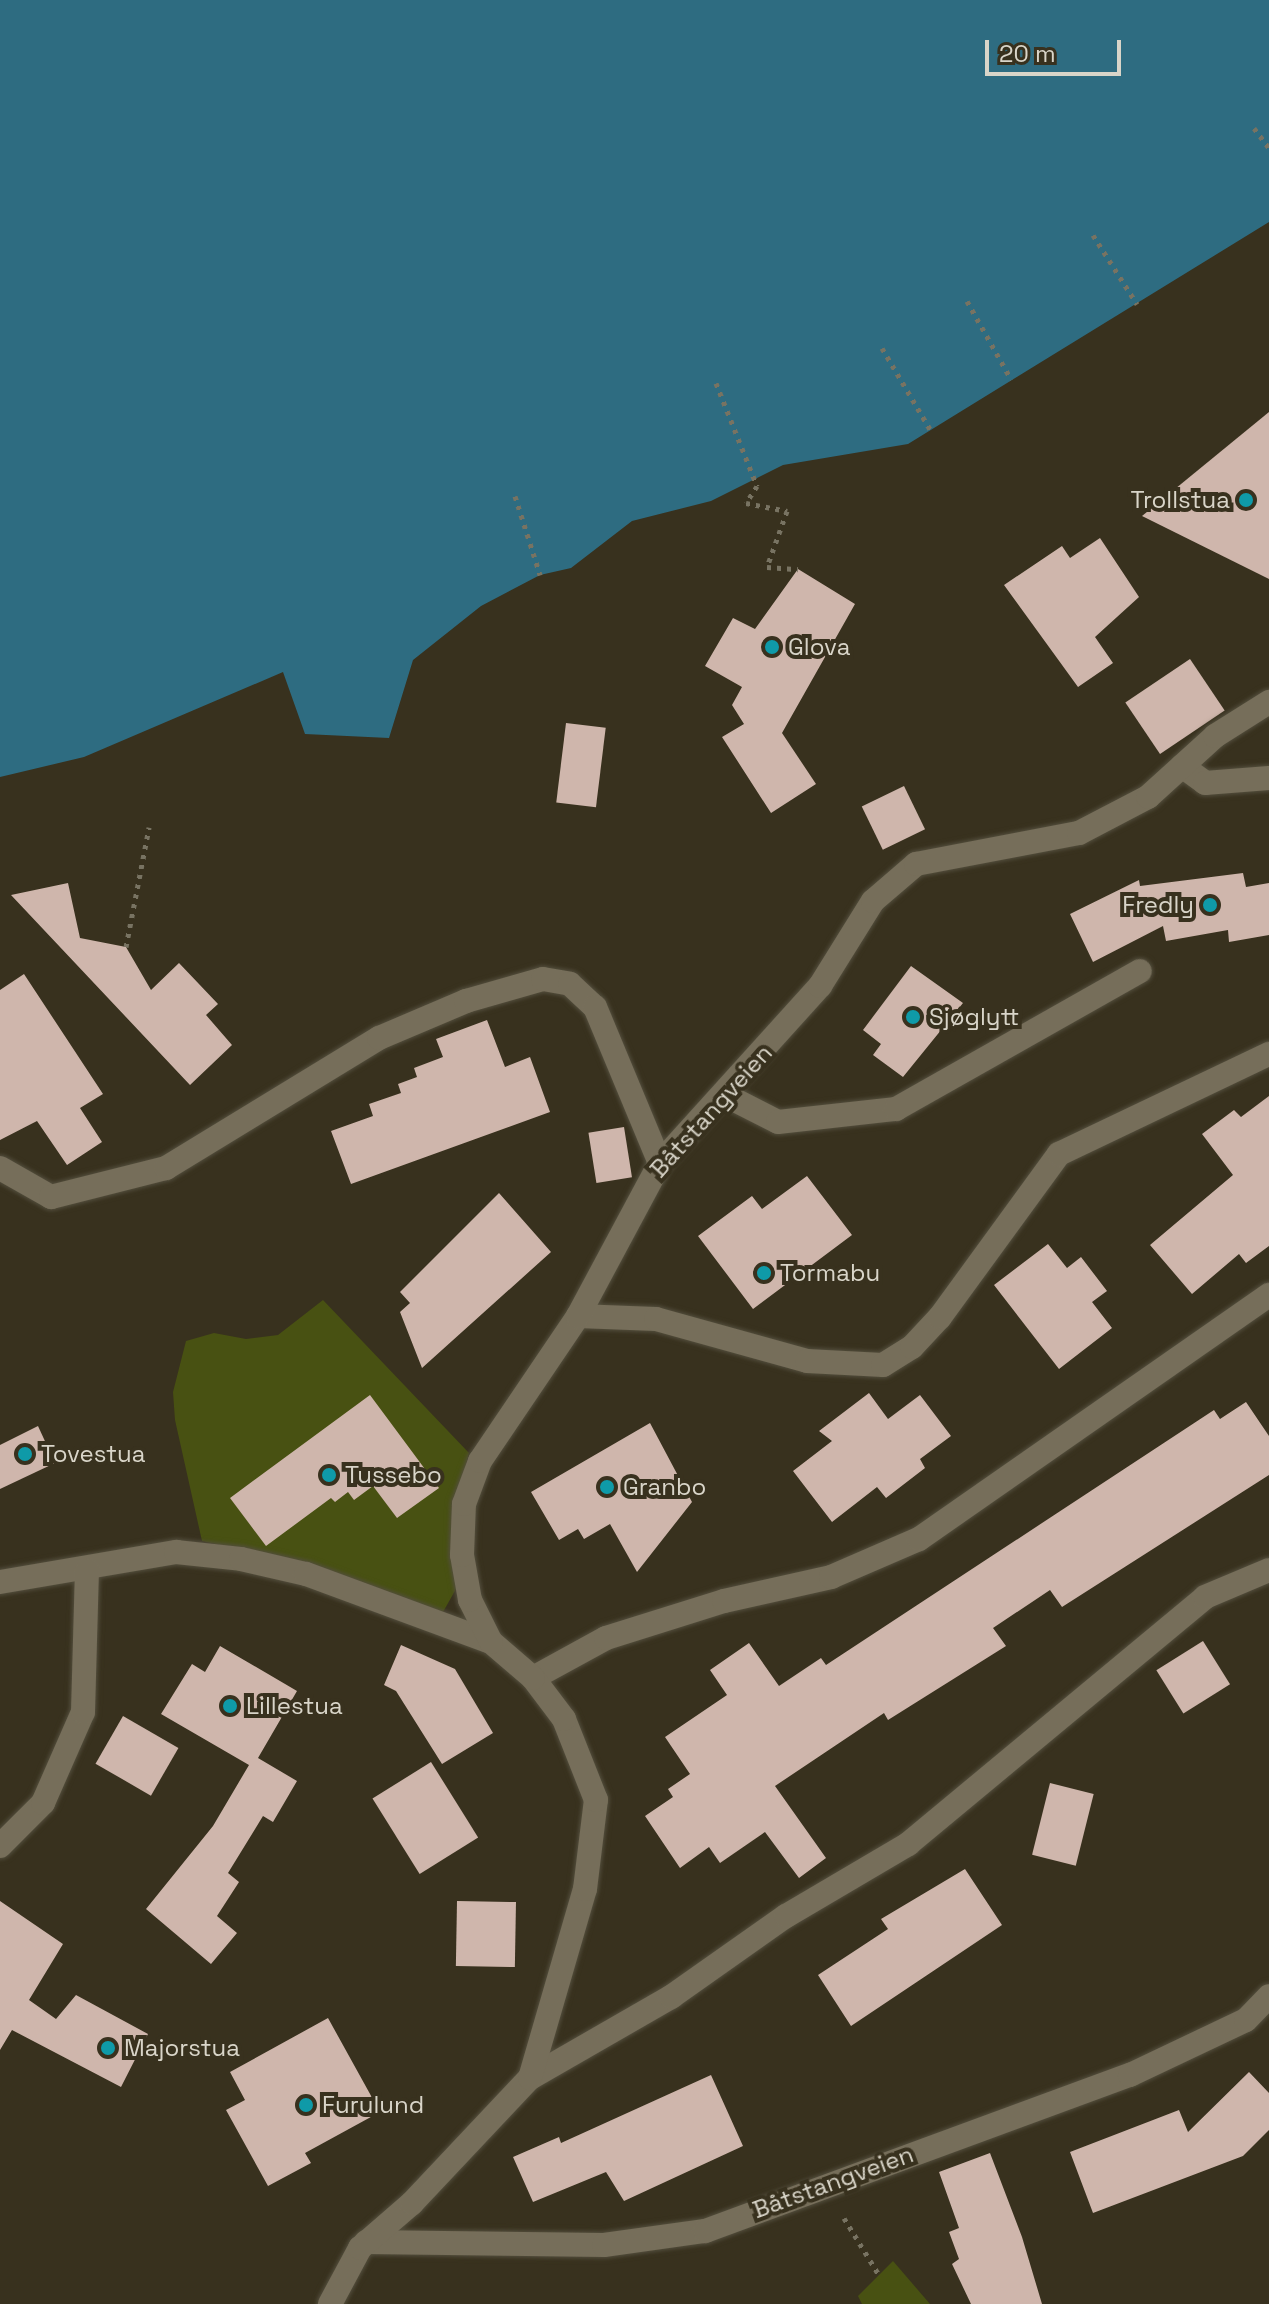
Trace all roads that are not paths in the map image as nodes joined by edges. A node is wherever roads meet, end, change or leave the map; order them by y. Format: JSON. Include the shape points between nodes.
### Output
{"nodes":[{"id":1,"x":1269,"y":702,"type":"edge"},
{"id":2,"x":1182,"y":766,"type":"junction"},
{"id":3,"x":1269,"y":778,"type":"edge"},
{"id":4,"x":1140,"y":971,"type":"dead end"},
{"id":5,"x":1269,"y":1054,"type":"edge"},
{"id":6,"x":727,"y":1096,"type":"junction"},
{"id":7,"x":660,"y":1163,"type":"junction"},
{"id":8,"x":0,"y":1168,"type":"edge"},
{"id":9,"x":1269,"y":1295,"type":"edge"},
{"id":10,"x":578,"y":1316,"type":"junction"},
{"id":11,"x":87,"y":1570,"type":"junction"},
{"id":12,"x":1269,"y":1570,"type":"edge"},
{"id":13,"x":0,"y":1582,"type":"edge"},
{"id":14,"x":491,"y":1642,"type":"junction"},
{"id":15,"x":533,"y":1678,"type":"junction"},
{"id":16,"x":0,"y":1846,"type":"edge"},
{"id":17,"x":1269,"y":1996,"type":"edge"},
{"id":18,"x":530,"y":2078,"type":"junction"},
{"id":19,"x":366,"y":2242,"type":"junction"},
{"id":20,"x":330,"y":2304,"type":"edge"}],
"edges":[{"from":1,"to":2,"type":"street","name":"Båtstangveien"},
{"from":2,"to":3,"type":"street","via":[[1205,783]]},
{"from":2,"to":6,"type":"street","name":"Båtstangveien","via":[[1148,797],[1079,833],[916,864],[873,901],[820,986]]},
{"from":4,"to":6,"type":"street","via":[[896,1109],[778,1122]]},
{"from":5,"to":10,"type":"street","via":[[1059,1154],[940,1317],[912,1347],[883,1365],[807,1361],[656,1319]]},
{"from":6,"to":7,"type":"street","name":"Båtstangveien"},
{"from":7,"to":8,"type":"street","via":[[595,1007],[570,984],[543,979],[466,1001],[379,1038],[166,1168],[51,1197]]},
{"from":7,"to":10,"type":"street","name":"Båtstangveien"},
{"from":9,"to":15,"type":"street","via":[[919,1539],[831,1577],[724,1601],[606,1638]]},
{"from":10,"to":14,"type":"street","name":"Båtstangveien","via":[[480,1461],[464,1504],[462,1555],[470,1600]]},
{"from":11,"to":13,"type":"street","name":"Båtstangveien"},
{"from":11,"to":14,"type":"street","name":"Båtstangveien","via":[[176,1552],[241,1559],[306,1574]]},
{"from":11,"to":16,"type":"street","via":[[83,1712],[43,1803]]},
{"from":12,"to":18,"type":"street","via":[[1205,1597],[972,1797],[908,1844],[786,1916],[671,1997]]},
{"from":14,"to":15,"type":"street","name":"Båtstangveien"},
{"from":15,"to":18,"type":"street","name":"Båtstangveien","via":[[564,1719],[596,1800],[585,1889]]},
{"from":17,"to":19,"type":"street","name":"Båtstangveien","via":[[1246,2020],[1130,2075],[705,2231],[619,2243]]},
{"from":18,"to":19,"type":"street","name":"Båtstangveien"},
{"from":19,"to":20,"type":"street","name":"Båtstangveien"}]}
